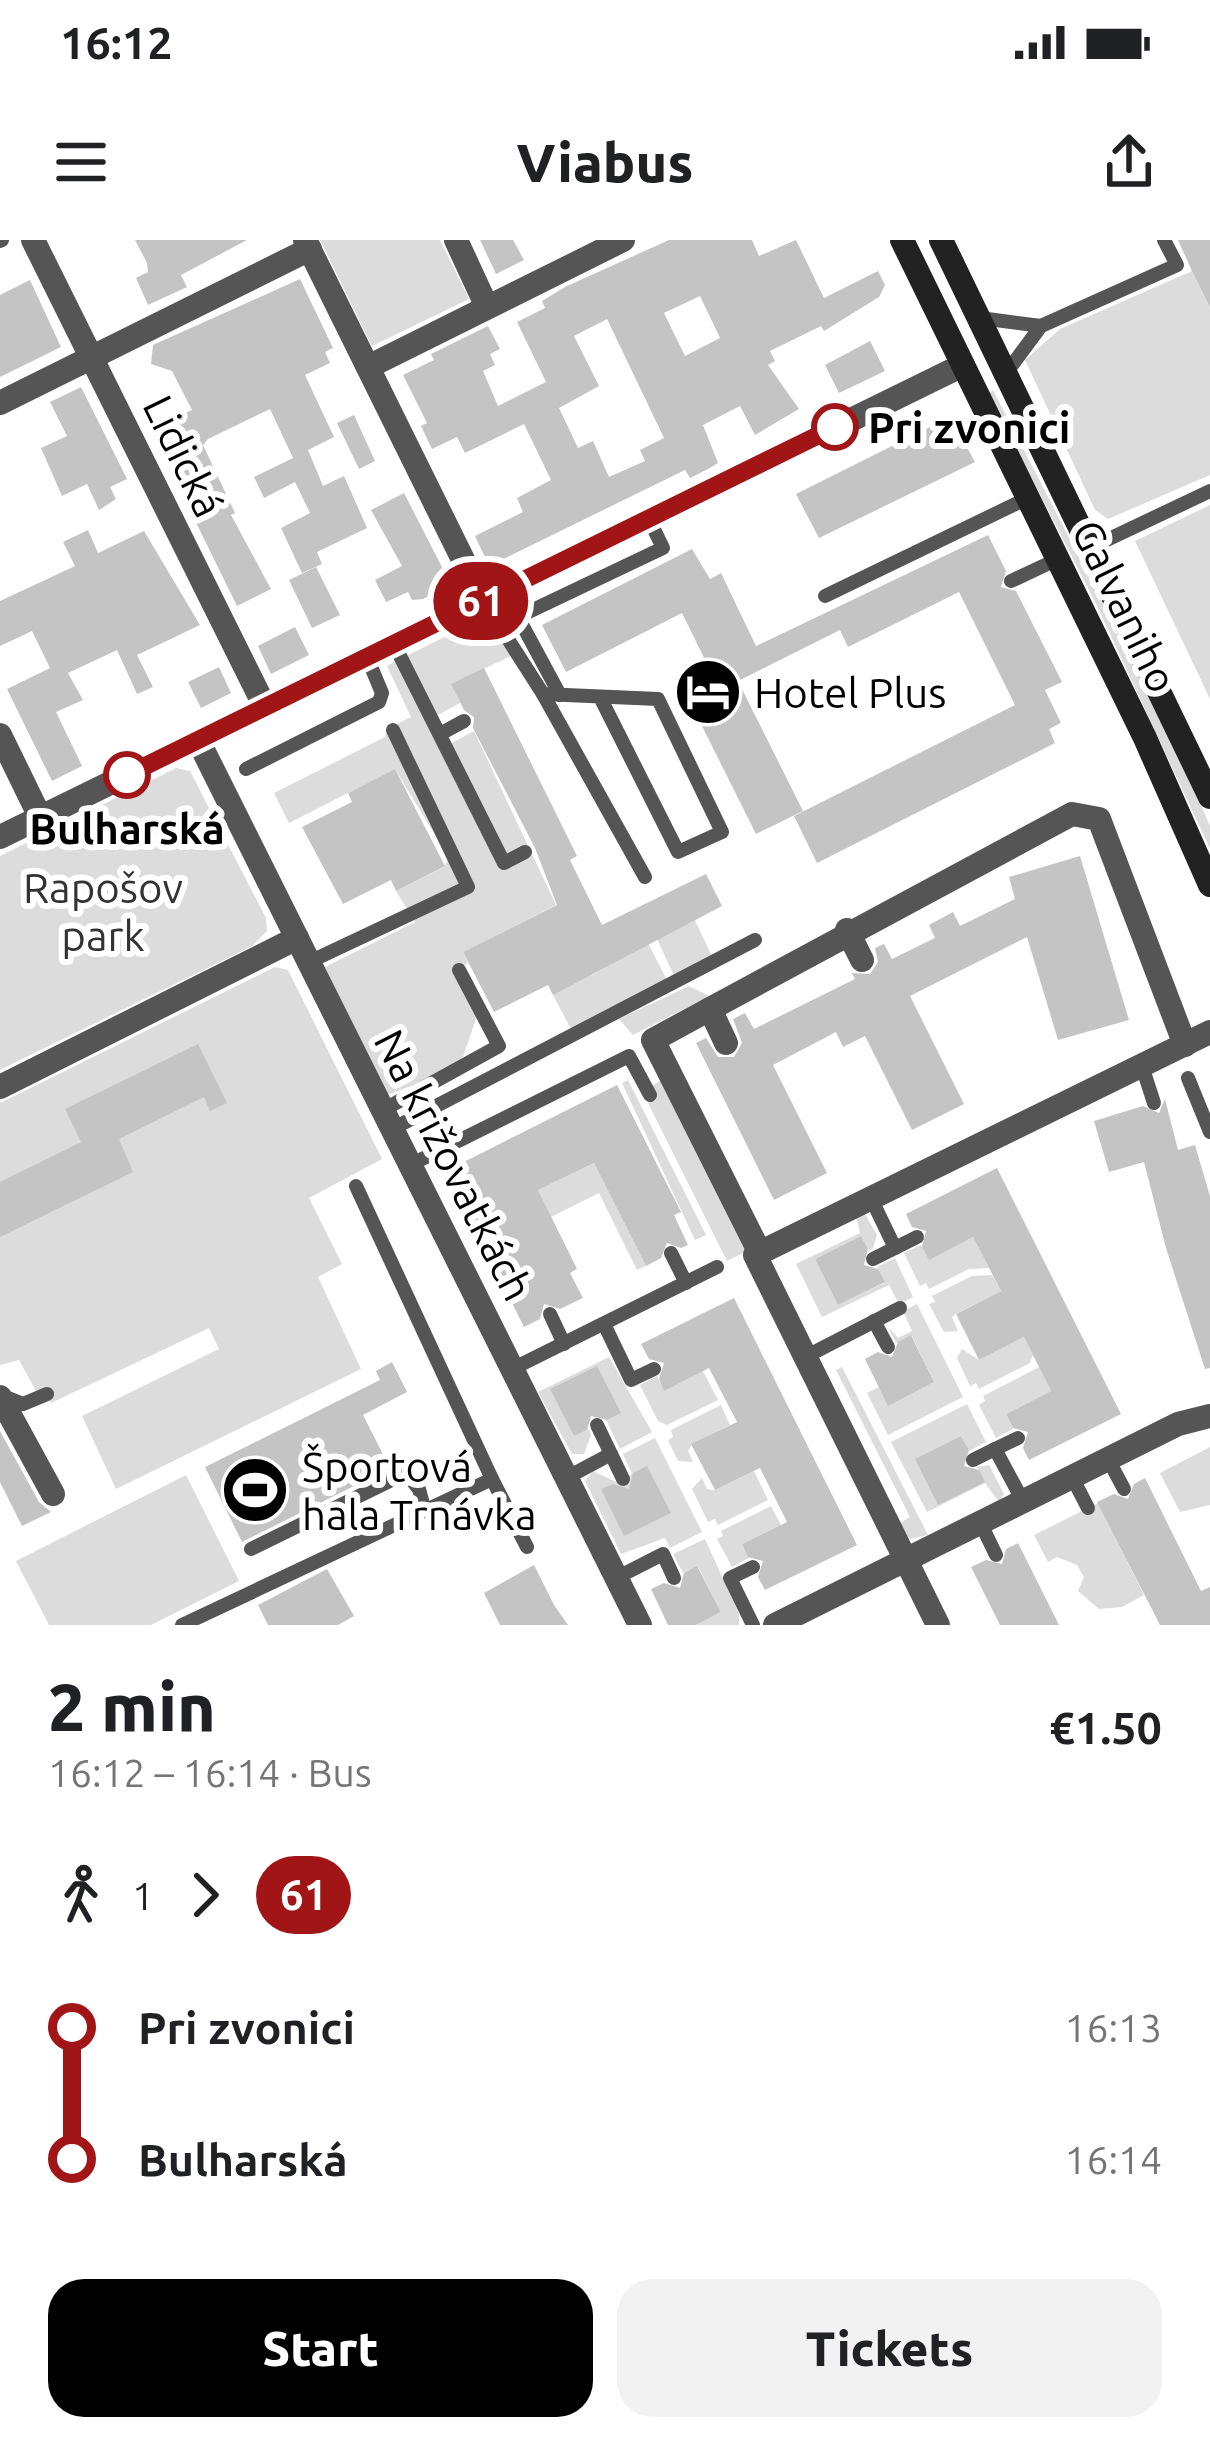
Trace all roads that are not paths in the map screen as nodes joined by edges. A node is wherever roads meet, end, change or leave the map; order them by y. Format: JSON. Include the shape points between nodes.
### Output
{"nodes":[{"id":1,"x":33,"y":240,"type":"edge"},
{"id":2,"x":456,"y":240,"type":"edge"},
{"id":3,"x":623,"y":240,"type":"edge"},
{"id":4,"x":902,"y":240,"type":"edge"},
{"id":5,"x":940,"y":240,"type":"edge"},
{"id":6,"x":1165,"y":240,"type":"edge"},
{"id":7,"x":308,"y":244,"type":"edge"},
{"id":8,"x":488,"y":307,"type":"junction"},
{"id":9,"x":980,"y":318,"type":"junction"},
{"id":10,"x":1040,"y":326,"type":"junction"},
{"id":11,"x":91,"y":357,"type":"junction"},
{"id":12,"x":964,"y":365,"type":"junction"},
{"id":13,"x":368,"y":367,"type":"junction"},
{"id":14,"x":1007,"y":372,"type":"junction"},
{"id":15,"x":0,"y":403,"type":"edge"},
{"id":16,"x":1210,"y":490,"type":"edge"},
{"id":17,"x":1028,"y":498,"type":"junction"},
{"id":18,"x":649,"y":519,"type":"junction"},
{"id":19,"x":1092,"y":547,"type":"junction"},
{"id":20,"x":1058,"y":559,"type":"junction"},
{"id":21,"x":1011,"y":581,"type":"dead end"},
{"id":22,"x":825,"y":596,"type":"dead end"},
{"id":23,"x":483,"y":600,"type":"junction"},
{"id":24,"x":394,"y":644,"type":"junction"},
{"id":25,"x":367,"y":657,"type":"junction"},
{"id":26,"x":543,"y":694,"type":"junction"},
{"id":27,"x":560,"y":695,"type":"junction"},
{"id":28,"x":600,"y":697,"type":"junction"},
{"id":29,"x":265,"y":707,"type":"junction"},
{"id":30,"x":464,"y":721,"type":"dead end"},
{"id":31,"x":393,"y":730,"type":"dead end"},
{"id":32,"x":440,"y":734,"type":"junction"},
{"id":33,"x":0,"y":736,"type":"edge"},
{"id":34,"x":198,"y":740,"type":"junction"},
{"id":35,"x":246,"y":769,"type":"dead end"},
{"id":36,"x":1210,"y":797,"type":"edge"},
{"id":37,"x":40,"y":817,"type":"junction"},
{"id":38,"x":0,"y":837,"type":"edge"},
{"id":39,"x":525,"y":852,"type":"dead end"},
{"id":40,"x":645,"y":877,"type":"dead end"},
{"id":41,"x":1210,"y":885,"type":"edge"},
{"id":42,"x":847,"y":931,"type":"junction"},
{"id":43,"x":297,"y":938,"type":"junction"},
{"id":44,"x":755,"y":940,"type":"dead end"},
{"id":45,"x":862,"y":960,"type":"dead end"},
{"id":46,"x":309,"y":962,"type":"junction"},
{"id":47,"x":459,"y":970,"type":"dead end"},
{"id":48,"x":710,"y":1009,"type":"junction"},
{"id":49,"x":1210,"y":1032,"type":"edge"},
{"id":50,"x":726,"y":1043,"type":"dead end"},
{"id":51,"x":1185,"y":1045,"type":"junction"},
{"id":52,"x":1142,"y":1066,"type":"junction"},
{"id":53,"x":1189,"y":1078,"type":"dead end"},
{"id":54,"x":0,"y":1087,"type":"edge"},
{"id":55,"x":650,"y":1095,"type":"dead end"},
{"id":56,"x":1154,"y":1102,"type":"dead end"},
{"id":57,"x":388,"y":1119,"type":"junction"},
{"id":58,"x":1210,"y":1132,"type":"edge"},
{"id":59,"x":410,"y":1165,"type":"junction"},
{"id":60,"x":356,"y":1186,"type":"dead end"},
{"id":61,"x":871,"y":1198,"type":"junction"},
{"id":62,"x":917,"y":1237,"type":"dead end"},
{"id":63,"x":895,"y":1248,"type":"junction"},
{"id":64,"x":671,"y":1253,"type":"dead end"},
{"id":65,"x":757,"y":1254,"type":"junction"},
{"id":66,"x":873,"y":1259,"type":"dead end"},
{"id":67,"x":717,"y":1268,"type":"dead end"},
{"id":68,"x":686,"y":1283,"type":"junction"},
{"id":69,"x":900,"y":1308,"type":"dead end"},
{"id":70,"x":550,"y":1314,"type":"dead end"},
{"id":71,"x":874,"y":1321,"type":"junction"},
{"id":72,"x":604,"y":1324,"type":"junction"},
{"id":73,"x":563,"y":1344,"type":"junction"},
{"id":74,"x":888,"y":1347,"type":"dead end"},
{"id":75,"x":805,"y":1357,"type":"junction"},
{"id":76,"x":512,"y":1369,"type":"junction"},
{"id":77,"x":654,"y":1369,"type":"dead end"},
{"id":78,"x":47,"y":1394,"type":"dead end"},
{"id":79,"x":1,"y":1396,"type":"edge"},
{"id":80,"x":1210,"y":1416,"type":"edge"},
{"id":81,"x":597,"y":1425,"type":"dead end"},
{"id":82,"x":1018,"y":1438,"type":"dead end"},
{"id":83,"x":995,"y":1449,"type":"junction"},
{"id":84,"x":611,"y":1454,"type":"junction"},
{"id":85,"x":1108,"y":1459,"type":"junction"},
{"id":86,"x":974,"y":1460,"type":"dead end"},
{"id":87,"x":1072,"y":1477,"type":"junction"},
{"id":88,"x":566,"y":1478,"type":"junction"},
{"id":89,"x":622,"y":1478,"type":"dead end"},
{"id":90,"x":493,"y":1479,"type":"junction"},
{"id":91,"x":1124,"y":1489,"type":"dead end"},
{"id":92,"x":52,"y":1494,"type":"dead end"},
{"id":93,"x":1023,"y":1501,"type":"junction"},
{"id":94,"x":1088,"y":1508,"type":"dead end"},
{"id":95,"x":425,"y":1511,"type":"junction"},
{"id":96,"x":980,"y":1522,"type":"junction"},
{"id":97,"x":527,"y":1546,"type":"dead end"},
{"id":98,"x":251,"y":1549,"type":"dead end"},
{"id":99,"x":996,"y":1555,"type":"dead end"},
{"id":100,"x":905,"y":1559,"type":"junction"},
{"id":101,"x":753,"y":1567,"type":"dead end"},
{"id":102,"x":616,"y":1578,"type":"junction"},
{"id":103,"x":674,"y":1578,"type":"dead end"},
{"id":104,"x":182,"y":1625,"type":"edge"},
{"id":105,"x":640,"y":1625,"type":"edge"},
{"id":106,"x":753,"y":1625,"type":"edge"},
{"id":107,"x":776,"y":1625,"type":"edge"},
{"id":108,"x":938,"y":1625,"type":"edge"}],
"edges":[{"from":1,"to":11,"type":"street","name":"Lidická"},
{"from":2,"to":8,"type":"street"},
{"from":3,"to":8,"type":"street"},
{"from":4,"to":12,"type":"main road","name":"Galvaniho"},
{"from":5,"to":9,"type":"main road","name":"Galvaniho"},
{"from":6,"to":10,"type":"lane","via":[[1177,265]]},
{"from":7,"to":11,"type":"street"},
{"from":7,"to":13,"type":"street"},
{"from":8,"to":13,"type":"street"},
{"from":9,"to":10,"type":"lane"},
{"from":9,"to":14,"type":"main road","name":"Galvaniho"},
{"from":10,"to":14,"type":"lane"},
{"from":11,"to":15,"type":"street"},
{"from":11,"to":29,"type":"street","name":"Lidická"},
{"from":12,"to":14,"type":"main road"},
{"from":12,"to":17,"type":"main road","name":"Galvaniho"},
{"from":12,"to":18,"type":"street"},
{"from":13,"to":23,"type":"street"},
{"from":14,"to":19,"type":"main road","name":"Galvaniho"},
{"from":16,"to":19,"type":"lane"},
{"from":17,"to":20,"type":"main road","name":"Galvaniho"},
{"from":17,"to":22,"type":"lane"},
{"from":18,"to":23,"type":"street"},
{"from":18,"to":27,"type":"lane","via":[[663,548],[518,617]]},
{"from":19,"to":36,"type":"main road","name":"Galvaniho"},
{"from":20,"to":21,"type":"lane"},
{"from":20,"to":41,"type":"main road","name":"Galvaniho"},
{"from":23,"to":24,"type":"street"},
{"from":23,"to":26,"type":"lane"},
{"from":24,"to":25,"type":"street"},
{"from":24,"to":32,"type":"lane"},
{"from":25,"to":29,"type":"street"},
{"from":25,"to":35,"type":"lane","via":[[379,702]]},
{"from":26,"to":27,"type":"lane"},
{"from":26,"to":40,"type":"lane"},
{"from":27,"to":28,"type":"lane"},
{"from":28,"to":28,"type":"lane","via":[[678,852],[722,832],[658,699]]},
{"from":29,"to":34,"type":"street"},
{"from":30,"to":32,"type":"lane"},
{"from":31,"to":46,"type":"lane","via":[[467,887]]},
{"from":32,"to":39,"type":"lane","via":[[504,862]]},
{"from":33,"to":37,"type":"street"},
{"from":34,"to":37,"type":"street"},
{"from":34,"to":43,"type":"street","name":"Na križovatkách"},
{"from":37,"to":38,"type":"street"},
{"from":42,"to":45,"type":"street"},
{"from":42,"to":48,"type":"street"},
{"from":42,"to":51,"type":"street","via":[[1072,814],[1099,819]]},
{"from":43,"to":46,"type":"street","name":"Na križovatkách"},
{"from":43,"to":54,"type":"street"},
{"from":44,"to":57,"type":"lane"},
{"from":46,"to":57,"type":"street","name":"Na križovatkách"},
{"from":47,"to":57,"type":"lane","via":[[499,1046]]},
{"from":48,"to":50,"type":"street"},
{"from":48,"to":65,"type":"street","via":[[653,1040]]},
{"from":49,"to":51,"type":"street"},
{"from":51,"to":52,"type":"street"},
{"from":52,"to":56,"type":"lane"},
{"from":52,"to":61,"type":"street"},
{"from":53,"to":58,"type":"lane"},
{"from":55,"to":59,"type":"lane","via":[[629,1056]]},
{"from":57,"to":59,"type":"street","name":"Na križovatkách"},
{"from":59,"to":76,"type":"street","name":"Na križovatkách"},
{"from":60,"to":90,"type":"lane"},
{"from":61,"to":63,"type":"lane"},
{"from":61,"to":65,"type":"street"},
{"from":62,"to":63,"type":"lane"},
{"from":63,"to":66,"type":"lane"},
{"from":64,"to":68,"type":"lane"},
{"from":65,"to":75,"type":"street"},
{"from":67,"to":68,"type":"lane"},
{"from":68,"to":72,"type":"lane"},
{"from":69,"to":71,"type":"lane"},
{"from":70,"to":73,"type":"lane"},
{"from":71,"to":74,"type":"lane"},
{"from":71,"to":75,"type":"lane"},
{"from":72,"to":73,"type":"lane"},
{"from":72,"to":77,"type":"lane","via":[[631,1380]]},
{"from":73,"to":76,"type":"lane"},
{"from":75,"to":100,"type":"street"},
{"from":76,"to":88,"type":"street","name":"Na križovatkách"},
{"from":78,"to":79,"type":"lane","via":[[23,1405]]},
{"from":79,"to":92,"type":"street"},
{"from":80,"to":85,"type":"street"},
{"from":81,"to":84,"type":"lane"},
{"from":82,"to":83,"type":"lane"},
{"from":83,"to":86,"type":"lane"},
{"from":83,"to":93,"type":"lane"},
{"from":84,"to":88,"type":"lane"},
{"from":84,"to":89,"type":"lane"},
{"from":85,"to":87,"type":"street"},
{"from":85,"to":91,"type":"lane"},
{"from":87,"to":93,"type":"street"},
{"from":87,"to":94,"type":"lane"},
{"from":88,"to":102,"type":"street","name":"Na križovatkách"},
{"from":90,"to":95,"type":"lane"},
{"from":90,"to":97,"type":"lane"},
{"from":93,"to":96,"type":"street"},
{"from":95,"to":98,"type":"lane","via":[[406,1473]]},
{"from":95,"to":104,"type":"lane"},
{"from":96,"to":99,"type":"lane"},
{"from":96,"to":100,"type":"street"},
{"from":100,"to":107,"type":"street"},
{"from":100,"to":108,"type":"street"},
{"from":101,"to":106,"type":"lane","via":[[730,1578]]},
{"from":102,"to":103,"type":"lane","via":[[663,1554]]},
{"from":102,"to":105,"type":"street","name":"Na križovatkách"}]}
